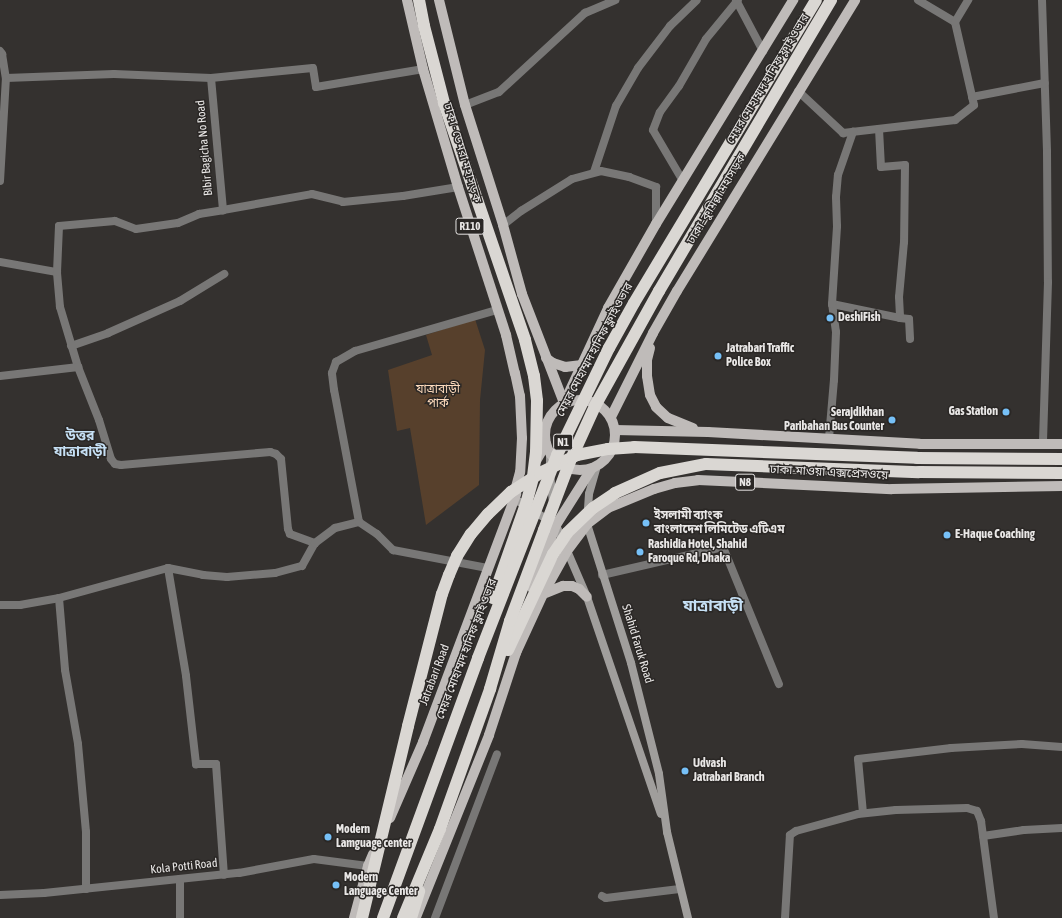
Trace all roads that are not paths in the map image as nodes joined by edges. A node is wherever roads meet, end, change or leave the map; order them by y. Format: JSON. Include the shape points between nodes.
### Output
{"nodes":[{"id":1,"x":407,"y":0,"type":"edge"},
{"id":2,"x":419,"y":0,"type":"edge"},
{"id":3,"x":439,"y":0,"type":"edge"},
{"id":4,"x":615,"y":0,"type":"edge"},
{"id":5,"x":697,"y":0,"type":"edge"},
{"id":6,"x":737,"y":0,"type":"edge"},
{"id":7,"x":793,"y":0,"type":"edge"},
{"id":8,"x":816,"y":0,"type":"edge"},
{"id":9,"x":831,"y":0,"type":"edge"},
{"id":10,"x":855,"y":0,"type":"edge"},
{"id":11,"x":918,"y":0,"type":"edge"},
{"id":12,"x":968,"y":0,"type":"edge"},
{"id":13,"x":1042,"y":0,"type":"edge"},
{"id":14,"x":955,"y":22,"type":"junction"},
{"id":15,"x":0,"y":51,"type":"edge"},
{"id":16,"x":763,"y":51,"type":"junction"},
{"id":17,"x":423,"y":69,"type":"junction"},
{"id":18,"x":6,"y":78,"type":"junction"},
{"id":19,"x":211,"y":78,"type":"junction"},
{"id":20,"x":1045,"y":83,"type":"junction"},
{"id":21,"x":798,"y":91,"type":"junction"},
{"id":22,"x":972,"y":97,"type":"junction"},
{"id":23,"x":465,"y":105,"type":"junction"},
{"id":24,"x":880,"y":129,"type":"junction"},
{"id":25,"x":853,"y":132,"type":"junction"},
{"id":26,"x":594,"y":172,"type":"junction"},
{"id":27,"x":0,"y":181,"type":"edge"},
{"id":28,"x":683,"y":181,"type":"junction"},
{"id":29,"x":458,"y":187,"type":"junction"},
{"id":30,"x":222,"y":210,"type":"junction"},
{"id":31,"x":656,"y":224,"type":"junction"},
{"id":32,"x":503,"y":225,"type":"junction"},
{"id":33,"x":0,"y":262,"type":"edge"},
{"id":34,"x":57,"y":272,"type":"junction"},
{"id":35,"x":224,"y":274,"type":"dead end"},
{"id":36,"x":832,"y":304,"type":"junction"},
{"id":37,"x":497,"y":310,"type":"junction"},
{"id":38,"x":900,"y":318,"type":"junction"},
{"id":39,"x":654,"y":333,"type":"junction"},
{"id":40,"x":910,"y":339,"type":"dead end"},
{"id":41,"x":71,"y":346,"type":"junction"},
{"id":42,"x":546,"y":358,"type":"junction"},
{"id":43,"x":582,"y":365,"type":"junction"},
{"id":44,"x":78,"y":367,"type":"junction"},
{"id":45,"x":0,"y":376,"type":"edge"},
{"id":46,"x":564,"y":403,"type":"junction"},
{"id":47,"x":611,"y":417,"type":"junction"},
{"id":48,"x":615,"y":430,"type":"junction"},
{"id":49,"x":708,"y":432,"type":"junction"},
{"id":50,"x":829,"y":438,"type":"junction"},
{"id":51,"x":1062,"y":444,"type":"edge"},
{"id":52,"x":1043,"y":445,"type":"junction"},
{"id":53,"x":548,"y":449,"type":"junction"},
{"id":54,"x":1062,"y":459,"type":"edge"},
{"id":55,"x":594,"y":467,"type":"junction"},
{"id":56,"x":1062,"y":474,"type":"edge"},
{"id":57,"x":1062,"y":486,"type":"edge"},
{"id":58,"x":513,"y":498,"type":"junction"},
{"id":59,"x":359,"y":522,"type":"junction"},
{"id":60,"x":587,"y":524,"type":"junction"},
{"id":61,"x":556,"y":525,"type":"junction"},
{"id":62,"x":315,"y":543,"type":"junction"},
{"id":63,"x":567,"y":551,"type":"junction"},
{"id":64,"x":168,"y":568,"type":"junction"},
{"id":65,"x":487,"y":568,"type":"junction"},
{"id":66,"x":602,"y":575,"type":"junction"},
{"id":67,"x":543,"y":594,"type":"junction"},
{"id":68,"x":587,"y":597,"type":"junction"},
{"id":69,"x":58,"y":598,"type":"junction"},
{"id":70,"x":0,"y":605,"type":"edge"},
{"id":71,"x":516,"y":655,"type":"junction"},
{"id":72,"x":478,"y":658,"type":"junction"},
{"id":73,"x":779,"y":684,"type":"dead end"},
{"id":74,"x":490,"y":689,"type":"junction"},
{"id":75,"x":1062,"y":747,"type":"edge"},
{"id":76,"x":496,"y":754,"type":"dead end"},
{"id":77,"x":863,"y":813,"type":"junction"},
{"id":78,"x":1062,"y":828,"type":"edge"},
{"id":79,"x":440,"y":829,"type":"junction"},
{"id":80,"x":667,"y":832,"type":"junction"},
{"id":81,"x":983,"y":836,"type":"junction"},
{"id":82,"x":368,"y":866,"type":"junction"},
{"id":83,"x":224,"y":875,"type":"junction"},
{"id":84,"x":180,"y":879,"type":"junction"},
{"id":85,"x":680,"y":888,"type":"junction"},
{"id":86,"x":86,"y":889,"type":"junction"},
{"id":87,"x":0,"y":895,"type":"edge"},
{"id":88,"x":602,"y":896,"type":"dead end"},
{"id":89,"x":180,"y":918,"type":"edge"},
{"id":90,"x":354,"y":918,"type":"edge"},
{"id":91,"x":362,"y":918,"type":"edge"},
{"id":92,"x":384,"y":918,"type":"edge"},
{"id":93,"x":403,"y":918,"type":"edge"},
{"id":94,"x":411,"y":918,"type":"edge"},
{"id":95,"x":416,"y":918,"type":"edge"},
{"id":96,"x":435,"y":918,"type":"edge"},
{"id":97,"x":688,"y":918,"type":"edge"},
{"id":98,"x":785,"y":918,"type":"edge"},
{"id":99,"x":994,"y":918,"type":"edge"}],
"edges":[{"from":1,"to":17,"type":"main road","name":"ঢাকা - ডেমরা মহাসড়ক","number":"R110"},
{"from":2,"to":72,"type":"highway","bridge":true,"via":[[444,103],[525,340],[537,401],[537,439],[527,502],[492,602]]},
{"from":3,"to":23,"type":"main road","name":"ঢাকা - ডেমরা মহাসড়ক","number":"R110"},
{"from":4,"to":23,"type":"street","via":[[585,13],[499,92]]},
{"from":5,"to":26,"type":"street","via":[[670,26],[638,68],[616,106]]},
{"from":6,"to":16,"type":"street"},
{"from":6,"to":28,"type":"street","via":[[706,40],[679,86],[660,112],[653,130]]},
{"from":7,"to":16,"type":"main road"},
{"from":8,"to":72,"type":"highway","name":"মেয়র মোহাম্মদ হানিফ ফ্লাইওভার","number":"N1","bridge":true,"via":[[670,241],[609,348],[557,455]]},
{"from":9,"to":74,"type":"highway","name":"মেয়র মোহাম্মদ হানিফ ফ্লাইওভার","number":"N1","bridge":true,"via":[[659,291],[596,406],[571,459],[544,530],[510,621]]},
{"from":10,"to":21,"type":"main road","name":"ঢাকা–কুমিল্লা মহাসড়ক"},
{"from":11,"to":14,"type":"street"},
{"from":12,"to":14,"type":"street"},
{"from":13,"to":20,"type":"street"},
{"from":14,"to":22,"type":"street"},
{"from":15,"to":18,"type":"street"},
{"from":16,"to":28,"type":"main road"},
{"from":17,"to":19,"type":"street","via":[[316,87],[313,68]]},
{"from":17,"to":29,"type":"main road","name":"ঢাকা - ডেমরা মহাসড়ক","number":"R110"},
{"from":18,"to":19,"type":"street","via":[[114,74]]},
{"from":18,"to":27,"type":"street"},
{"from":19,"to":30,"type":"street","name":"Bibir Bagicha No Road"},
{"from":20,"to":22,"type":"street"},
{"from":20,"to":52,"type":"street","via":[[1048,282]]},
{"from":21,"to":25,"type":"street","via":[[843,133]]},
{"from":21,"to":39,"type":"main road","name":"ঢাকা–কুমিল্লা মহাসড়ক"},
{"from":22,"to":24,"type":"street","via":[[974,105],[954,120]]},
{"from":23,"to":32,"type":"main road","name":"ঢাকা - ডেমরা মহাসড়ক","number":"R110"},
{"from":24,"to":25,"type":"street"},
{"from":24,"to":38,"type":"street","via":[[881,167],[905,165]]},
{"from":25,"to":36,"type":"street","via":[[838,175]]},
{"from":26,"to":31,"type":"street","via":[[629,177],[656,187]]},
{"from":26,"to":32,"type":"street","via":[[572,179]]},
{"from":28,"to":31,"type":"main road"},
{"from":29,"to":30,"type":"street","name":"Bibir Bagicha No Road","via":[[342,202],[312,194]]},
{"from":29,"to":37,"type":"main road","name":"ঢাকা - ডেমরা মহাসড়ক","number":"R110"},
{"from":30,"to":34,"type":"street","via":[[199,214],[178,223],[136,229],[115,221],[59,226]]},
{"from":31,"to":43,"type":"main road","via":[[608,308]]},
{"from":32,"to":42,"type":"main road","name":"ঢাকা - ডেমরা মহাসড়ক","number":"R110","via":[[522,294]]},
{"from":33,"to":34,"type":"street"},
{"from":34,"to":41,"type":"street","via":[[60,307]]},
{"from":35,"to":41,"type":"street","via":[[180,301],[108,333]]},
{"from":36,"to":38,"type":"street"},
{"from":36,"to":50,"type":"street","via":[[836,339]]},
{"from":37,"to":58,"type":"main road","name":"ঢাকা - ডেমরা মহাসড়ক","number":"R110","via":[[520,396],[522,453]]},
{"from":37,"to":59,"type":"street","via":[[355,351],[336,362],[332,373],[334,390]]},
{"from":38,"to":40,"type":"street","via":[[909,319]]},
{"from":39,"to":47,"type":"main road","name":"ঢাকা–কুমিল্লা মহাসড়ক"},
{"from":39,"to":49,"type":"main road","via":[[647,360],[647,376],[650,395],[656,407],[668,418]]},
{"from":41,"to":44,"type":"street"},
{"from":42,"to":43,"type":"main road","via":[[566,367]]},
{"from":42,"to":46,"type":"main road","name":"ঢাকা - ডেমরা মহাসড়ক","number":"R110"},
{"from":43,"to":46,"type":"main road"},
{"from":44,"to":45,"type":"street"},
{"from":44,"to":62,"type":"street","via":[[115,464],[270,452],[276,454],[281,459],[288,530],[290,534]]},
{"from":46,"to":47,"type":"main road","via":[[589,401],[601,407]]},
{"from":46,"to":53,"type":"main road","via":[[554,410],[547,422],[545,433]]},
{"from":47,"to":48,"type":"main road"},
{"from":48,"to":49,"type":"main road"},
{"from":48,"to":55,"type":"main road","via":[[612,451]]},
{"from":49,"to":50,"type":"main road"},
{"from":50,"to":52,"type":"main road","via":[[920,444]]},
{"from":51,"to":52,"type":"main road"},
{"from":53,"to":55,"type":"main road","via":[[564,466],[582,470]]},
{"from":53,"to":58,"type":"main road","name":"Jatrabari Road"},
{"from":53,"to":61,"type":"main road","name":"Shahid Faruk Road"},
{"from":54,"to":91,"type":"highway","bridge":true,"via":[[917,458],[634,447],[577,455],[540,473],[512,492],[488,514],[471,534],[449,575],[408,726]]},
{"from":55,"to":60,"type":"main road","name":"Shahid Faruk Road"},
{"from":55,"to":61,"type":"main road"},
{"from":56,"to":74,"type":"highway","bridge":true,"via":[[912,472],[706,464],[660,473],[615,493],[593,508],[567,533],[553,554]]},
{"from":57,"to":60,"type":"main road","name":"ঢাকা-মাওয়া এক্সপ্রেসওয়ে","number":"N8","via":[[892,489],[698,480],[675,483],[631,498],[608,508]]},
{"from":58,"to":61,"type":"main road"},
{"from":58,"to":65,"type":"main road","name":"Jatrabari Road"},
{"from":59,"to":62,"type":"street","via":[[335,528]]},
{"from":59,"to":65,"type":"street","via":[[377,534],[393,550]]},
{"from":60,"to":63,"type":"main road","name":"ঢাকা-মাওয়া এক্সপ্রেসওয়ে","number":"N8"},
{"from":60,"to":66,"type":"main road","name":"Shahid Faruk Road"},
{"from":61,"to":63,"type":"main road","name":"Shahid Faruk Road"},
{"from":61,"to":71,"type":"main road","via":[[531,592]]},
{"from":62,"to":64,"type":"street","via":[[302,566],[275,573],[227,577]]},
{"from":63,"to":67,"type":"main road","name":"ঢাকা-মাওয়া এক্সপ্রেসওয়ে","number":"N8"},
{"from":63,"to":68,"type":"main road","name":"Shahid Faruk Road"},
{"from":64,"to":69,"type":"street"},
{"from":64,"to":83,"type":"street","via":[[185,669],[196,764],[216,764]]},
{"from":65,"to":82,"type":"main road","name":"Jatrabari Road","via":[[423,742]]},
{"from":66,"to":73,"type":"street","via":[[723,547]]},
{"from":66,"to":80,"type":"main road","name":"Shahid Faruk Road","via":[[632,663],[659,774]]},
{"from":67,"to":68,"type":"main road","via":[[563,586],[572,586]]},
{"from":67,"to":71,"type":"main road","name":"ঢাকা-মাওয়া এক্সপ্রেসওয়ে","number":"N8"},
{"from":68,"to":80,"type":"main road","name":"Shahid Faruk Road"},
{"from":69,"to":70,"type":"street","via":[[20,605]]},
{"from":69,"to":86,"type":"street","via":[[65,670],[78,744],[86,832]]},
{"from":71,"to":95,"type":"main road","via":[[489,735]]},
{"from":72,"to":92,"type":"highway","name":"মেয়র মোহাম্মদ হানিফ ফ্লাইওভার","number":"N1","bridge":true},
{"from":74,"to":79,"type":"highway","name":"মেয়র মোহাম্মদ হানিফ ফ্লাইওভার","number":"N1","bridge":true},
{"from":75,"to":77,"type":"street","via":[[1014,744],[951,748],[858,759]]},
{"from":76,"to":96,"type":"street"},
{"from":77,"to":81,"type":"street","via":[[968,808],[977,811]]},
{"from":77,"to":98,"type":"street","via":[[796,831],[790,835]]},
{"from":78,"to":81,"type":"street"},
{"from":79,"to":93,"type":"highway","name":"মেয়র মোহাম্মদ হানিফ ফ্লাইওভার","number":"N1","bridge":true},
{"from":79,"to":94,"type":"highway","bridge":true},
{"from":80,"to":85,"type":"main road","name":"Shahid Faruk Road"},
{"from":81,"to":99,"type":"street"},
{"from":82,"to":83,"type":"street","name":"Kola Potti Road","via":[[314,859]]},
{"from":82,"to":90,"type":"main road","name":"Jatrabari Road"},
{"from":83,"to":84,"type":"street","name":"Kola Potti Road"},
{"from":84,"to":86,"type":"street","name":"Kola Potti Road"},
{"from":84,"to":89,"type":"street"},
{"from":85,"to":88,"type":"street","via":[[606,898]]},
{"from":85,"to":97,"type":"main road","name":"Shahid Faruk Road"},
{"from":86,"to":87,"type":"street","name":"Kola Potti Road"}]}
